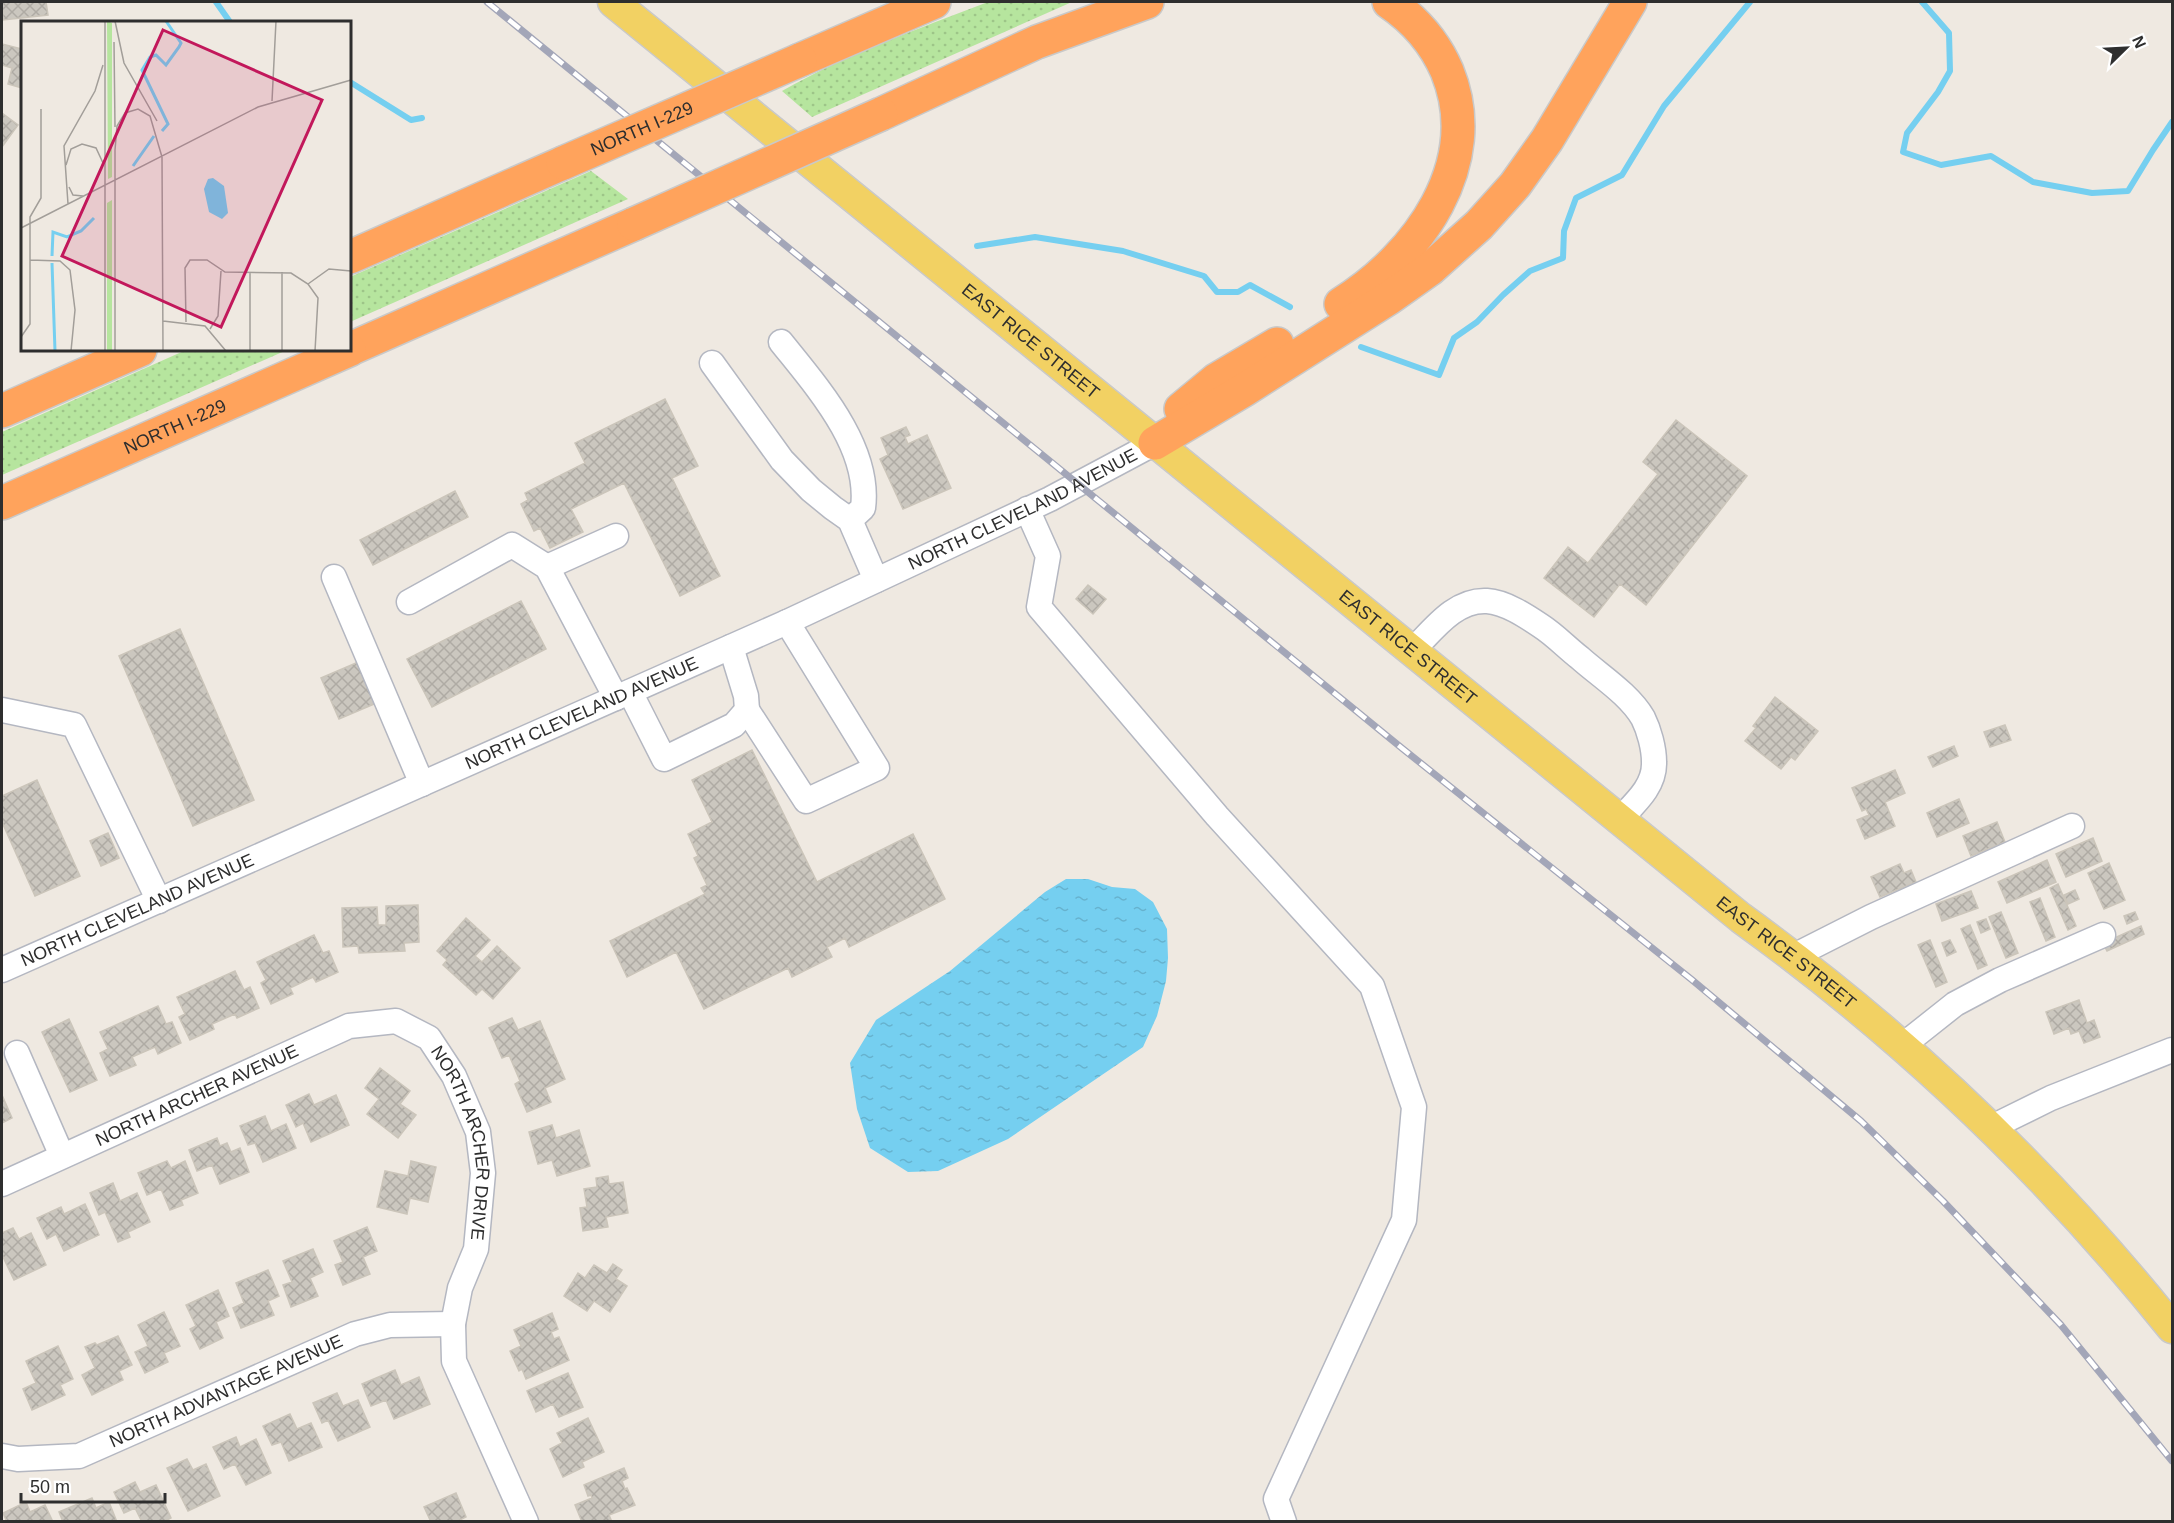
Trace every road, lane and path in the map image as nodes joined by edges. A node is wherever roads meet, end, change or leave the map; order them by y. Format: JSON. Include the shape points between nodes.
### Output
{"nodes":[{"id":1,"x":613,"y":2,"type":"edge"},
{"id":2,"x":886,"y":2,"type":"edge"},
{"id":3,"x":934,"y":2,"type":"edge"},
{"id":4,"x":1127,"y":2,"type":"edge"},
{"id":5,"x":1147,"y":2,"type":"edge"},
{"id":6,"x":1389,"y":2,"type":"edge"},
{"id":7,"x":1630,"y":2,"type":"edge"},
{"id":8,"x":1037,"y":42,"type":"junction"},
{"id":9,"x":814,"y":55,"type":"junction"},
{"id":10,"x":351,"y":257,"type":"edge"},
{"id":11,"x":781,"y":342,"type":"dead end"},
{"id":12,"x":351,"y":349,"type":"edge"},
{"id":13,"x":138,"y":351,"type":"edge"},
{"id":14,"x":347,"y":351,"type":"edge"},
{"id":15,"x":712,"y":363,"type":"dead end"},
{"id":16,"x":2,"y":411,"type":"edge"},
{"id":17,"x":1155,"y":443,"type":"junction"},
{"id":18,"x":2,"y":503,"type":"edge"},
{"id":19,"x":1027,"y":509,"type":"junction"},
{"id":20,"x":849,"y":520,"type":"junction"},
{"id":21,"x":616,"y":536,"type":"dead end"},
{"id":22,"x":547,"y":567,"type":"junction"},
{"id":23,"x":334,"y":577,"type":"dead end"},
{"id":24,"x":876,"y":580,"type":"junction"},
{"id":25,"x":409,"y":602,"type":"dead end"},
{"id":26,"x":787,"y":622,"type":"junction"},
{"id":27,"x":731,"y":647,"type":"junction"},
{"id":28,"x":1413,"y":650,"type":"junction"},
{"id":29,"x":623,"y":695,"type":"junction"},
{"id":30,"x":2,"y":710,"type":"edge"},
{"id":31,"x":747,"y":710,"type":"junction"},
{"id":32,"x":423,"y":784,"type":"junction"},
{"id":33,"x":1620,"y":819,"type":"junction"},
{"id":34,"x":2072,"y":826,"type":"dead end"},
{"id":35,"x":159,"y":901,"type":"junction"},
{"id":36,"x":2103,"y":935,"type":"dead end"},
{"id":37,"x":1794,"y":956,"type":"junction"},
{"id":38,"x":2,"y":970,"type":"edge"},
{"id":39,"x":396,"y":1021,"type":"joint"},
{"id":40,"x":1902,"y":1046,"type":"junction"},
{"id":41,"x":2172,"y":1050,"type":"edge"},
{"id":42,"x":17,"y":1053,"type":"dead end"},
{"id":43,"x":1992,"y":1127,"type":"junction"},
{"id":44,"x":62,"y":1156,"type":"junction"},
{"id":45,"x":2,"y":1184,"type":"edge"},
{"id":46,"x":453,"y":1324,"type":"junction"},
{"id":47,"x":2172,"y":1328,"type":"edge"},
{"id":48,"x":2,"y":1456,"type":"edge"},
{"id":49,"x":526,"y":1521,"type":"edge"},
{"id":50,"x":1284,"y":1521,"type":"edge"}],
"edges":[{"from":1,"to":17,"type":"main road","name":"EAST RICE STREET"},
{"from":2,"to":9,"type":"highway"},
{"from":3,"to":9,"type":"highway","name":"NORTH I-229"},
{"from":4,"to":8,"type":"highway"},
{"from":5,"to":8,"type":"highway"},
{"from":6,"to":17,"type":"highway","via":[[1427,37],[1442,60],[1457,104],[1457,150],[1439,203],[1411,245],[1383,273],[1208,387],[1179,411]]},
{"from":7,"to":17,"type":"highway","via":[[1547,140],[1515,186],[1479,225],[1430,269],[1389,298]]},
{"from":8,"to":12,"type":"highway","name":"NORTH I-229","bridge":true},
{"from":9,"to":10,"type":"highway","name":"NORTH I-229","bridge":true},
{"from":11,"to":20,"type":"street","via":[[841,423],[862,468],[863,508]]},
{"from":13,"to":16,"type":"highway"},
{"from":14,"to":18,"type":"highway","name":"NORTH I-229"},
{"from":15,"to":20,"type":"street","via":[[782,460],[811,490]]},
{"from":17,"to":19,"type":"street","name":"NORTH CLEVELAND AVENUE"},
{"from":17,"to":28,"type":"main road","name":"EAST RICE STREET"},
{"from":19,"to":24,"type":"street","name":"NORTH CLEVELAND AVENUE"},
{"from":19,"to":50,"type":"street","via":[[1048,556],[1039,607],[1217,816],[1372,986],[1414,1107],[1404,1220],[1276,1499]]},
{"from":20,"to":24,"type":"street"},
{"from":21,"to":22,"type":"street"},
{"from":22,"to":25,"type":"street","via":[[512,545]]},
{"from":22,"to":29,"type":"street"},
{"from":23,"to":32,"type":"street"},
{"from":24,"to":26,"type":"street","name":"NORTH CLEVELAND AVENUE"},
{"from":26,"to":27,"type":"street","name":"NORTH CLEVELAND AVENUE"},
{"from":26,"to":31,"type":"street","via":[[877,768],[806,801]]},
{"from":27,"to":29,"type":"street","name":"NORTH CLEVELAND AVENUE"},
{"from":27,"to":31,"type":"street"},
{"from":28,"to":33,"type":"main road","name":"EAST RICE STREET"},
{"from":28,"to":33,"type":"street","via":[[1452,611],[1487,601],[1507,606],[1542,626],[1643,717],[1655,763],[1652,778],[1642,796]]},
{"from":29,"to":31,"type":"street","via":[[664,759],[734,725]]},
{"from":29,"to":32,"type":"street","name":"NORTH CLEVELAND AVENUE"},
{"from":30,"to":35,"type":"street","via":[[74,725]]},
{"from":32,"to":35,"type":"street","name":"NORTH CLEVELAND AVENUE"},
{"from":33,"to":37,"type":"main road","name":"EAST RICE STREET"},
{"from":34,"to":37,"type":"street"},
{"from":35,"to":38,"type":"street","name":"NORTH CLEVELAND AVENUE"},
{"from":36,"to":40,"type":"street","via":[[1991,984],[1955,1004]]},
{"from":37,"to":40,"type":"main road","name":"EAST RICE STREET"},
{"from":39,"to":44,"type":"street","name":"NORTH ARCHER AVENUE","via":[[349,1026]]},
{"from":39,"to":46,"type":"street","name":"NORTH ARCHER DRIVE","via":[[429,1038],[454,1076],[478,1132],[483,1173],[476,1249],[460,1288]]},
{"from":40,"to":43,"type":"main road","name":"EAST RICE STREET"},
{"from":41,"to":43,"type":"street","via":[[2051,1098]]},
{"from":42,"to":44,"type":"street"},
{"from":43,"to":47,"type":"main road","name":"EAST RICE STREET","via":[[2069,1207]]},
{"from":44,"to":45,"type":"street","name":"NORTH ARCHER AVENUE"},
{"from":46,"to":48,"type":"street","name":"NORTH ADVANTAGE AVENUE","via":[[390,1325],[355,1334],[79,1456]]},
{"from":46,"to":49,"type":"street","name":"NORTH ARCHER DRIVE","via":[[454,1361]]}]}
